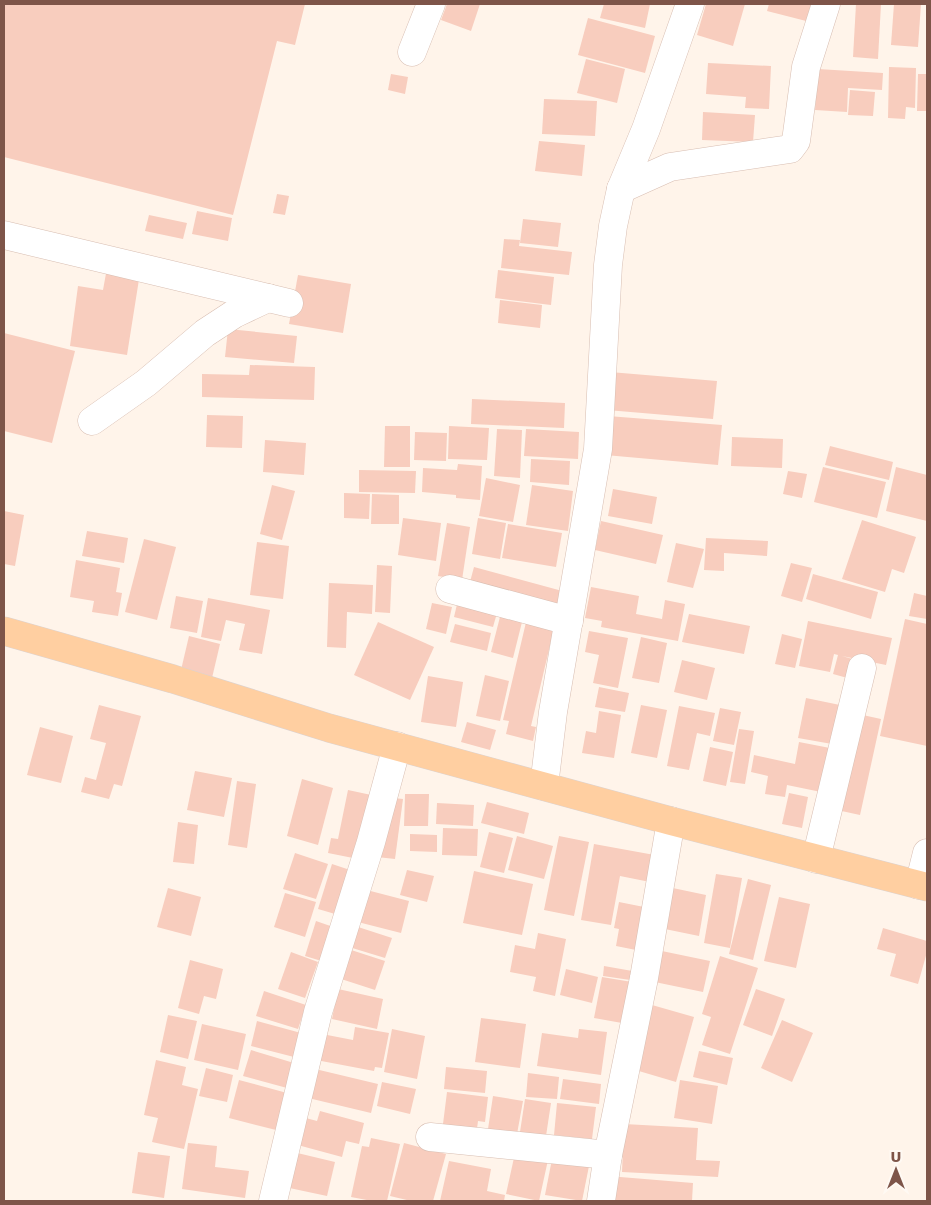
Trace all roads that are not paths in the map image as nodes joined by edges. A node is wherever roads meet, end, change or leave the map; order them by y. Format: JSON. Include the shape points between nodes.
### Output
{"nodes":[{"id":1,"x":431,"y":4,"type":"edge"},
{"id":2,"x":690,"y":4,"type":"edge"},
{"id":3,"x":826,"y":4,"type":"edge"},
{"id":4,"x":412,"y":52,"type":"dead end"},
{"id":5,"x":621,"y":189,"type":"junction"},
{"id":6,"x":4,"y":235,"type":"edge"},
{"id":7,"x":92,"y":422,"type":"dead end"},
{"id":8,"x":450,"y":589,"type":"dead end"},
{"id":9,"x":569,"y":621,"type":"junction"},
{"id":10,"x":4,"y":632,"type":"edge"},
{"id":11,"x":862,"y":668,"type":"dead end"},
{"id":12,"x":397,"y":746,"type":"junction"},
{"id":13,"x":544,"y":786,"type":"junction"},
{"id":14,"x":671,"y":821,"type":"junction"},
{"id":15,"x":927,"y":853,"type":"edge"},
{"id":16,"x":816,"y":859,"type":"junction"},
{"id":17,"x":923,"y":886,"type":"edge"},
{"id":18,"x":430,"y":1137,"type":"dead end"},
{"id":19,"x":608,"y":1155,"type":"junction"},
{"id":20,"x":273,"y":1201,"type":"edge"},
{"id":21,"x":601,"y":1201,"type":"edge"}],
"edges":[{"from":1,"to":4,"type":"street"},
{"from":2,"to":5,"type":"street"},
{"from":3,"to":5,"type":"street","via":[[806,67],[796,140],[790,149],[670,167]]},
{"from":5,"to":9,"type":"street","via":[[608,265],[598,449]]},
{"from":6,"to":7,"type":"street","via":[[278,301],[234,314]]},
{"from":8,"to":9,"type":"street"},
{"from":9,"to":13,"type":"street"},
{"from":10,"to":12,"type":"main road"},
{"from":11,"to":16,"type":"street"},
{"from":12,"to":13,"type":"main road"},
{"from":12,"to":20,"type":"street","via":[[318,1012]]},
{"from":13,"to":14,"type":"main road"},
{"from":14,"to":16,"type":"main road"},
{"from":14,"to":19,"type":"street","via":[[644,978]]},
{"from":15,"to":17,"type":"street"},
{"from":16,"to":17,"type":"main road"},
{"from":18,"to":19,"type":"street"},
{"from":19,"to":21,"type":"street"}]}
